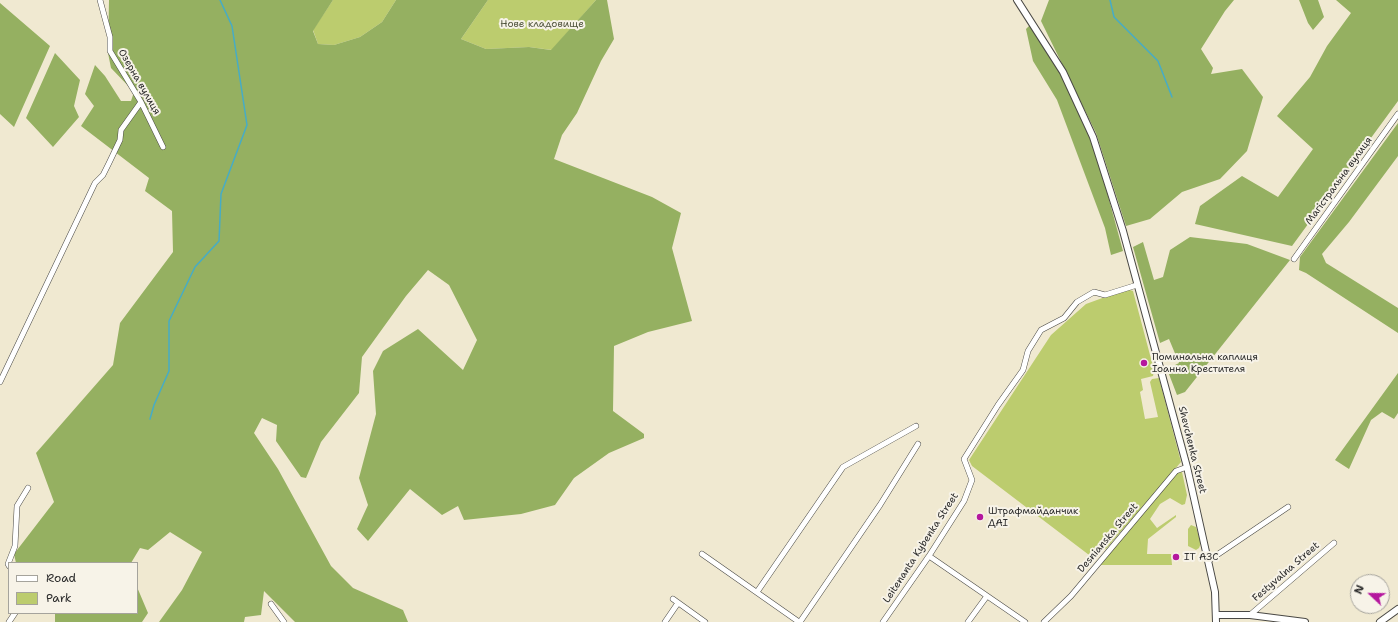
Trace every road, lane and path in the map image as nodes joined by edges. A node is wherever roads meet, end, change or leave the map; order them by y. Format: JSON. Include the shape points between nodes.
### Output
{"nodes":[{"id":1,"x":100,"y":0,"type":"edge"},
{"id":2,"x":1017,"y":0,"type":"edge"},
{"id":3,"x":141,"y":102,"type":"junction"},
{"id":4,"x":1398,"y":114,"type":"edge"},
{"id":5,"x":163,"y":147,"type":"dead end"},
{"id":6,"x":1294,"y":259,"type":"dead end"},
{"id":7,"x":1137,"y":284,"type":"junction"},
{"id":8,"x":0,"y":382,"type":"edge"},
{"id":9,"x":916,"y":426,"type":"dead end"},
{"id":10,"x":918,"y":444,"type":"dead end"},
{"id":11,"x":1187,"y":467,"type":"junction"},
{"id":12,"x":28,"y":488,"type":"dead end"},
{"id":13,"x":1288,"y":507,"type":"dead end"},
{"id":14,"x":1334,"y":542,"type":"dead end"},
{"id":15,"x":702,"y":554,"type":"dead end"},
{"id":16,"x":929,"y":556,"type":"junction"},
{"id":17,"x":1208,"y":561,"type":"junction"},
{"id":18,"x":9,"y":562,"type":"edge"},
{"id":19,"x":756,"y":592,"type":"junction"},
{"id":20,"x":987,"y":596,"type":"junction"},
{"id":21,"x":673,"y":599,"type":"dead end"},
{"id":22,"x":678,"y":603,"type":"junction"},
{"id":23,"x":271,"y":604,"type":"dead end"},
{"id":24,"x":1398,"y":609,"type":"edge"},
{"id":25,"x":1217,"y":615,"type":"junction"},
{"id":26,"x":1250,"y":615,"type":"junction"},
{"id":27,"x":284,"y":622,"type":"edge"},
{"id":28,"x":665,"y":622,"type":"edge"},
{"id":29,"x":705,"y":622,"type":"edge"},
{"id":30,"x":800,"y":622,"type":"edge"},
{"id":31,"x":883,"y":622,"type":"edge"},
{"id":32,"x":968,"y":622,"type":"edge"},
{"id":33,"x":1025,"y":622,"type":"edge"},
{"id":34,"x":1044,"y":622,"type":"edge"},
{"id":35,"x":1216,"y":622,"type":"edge"},
{"id":36,"x":1305,"y":622,"type":"edge"},
{"id":37,"x":1380,"y":622,"type":"edge"}],
"edges":[{"from":1,"to":3,"type":"street","name":"Озерна вулиця","via":[[110,37],[110,51]]},
{"from":2,"to":7,"type":"street","name":"Shevchenka Street","via":[[1063,72],[1093,136]]},
{"from":3,"to":5,"type":"street","name":"Озерна вулиця"},
{"from":3,"to":8,"type":"street","via":[[121,130],[120,140],[109,163],[96,183]]},
{"from":4,"to":6,"type":"street","name":"Магістральна вулиця"},
{"from":7,"to":11,"type":"street","name":"Shevchenka Street"},
{"from":7,"to":16,"type":"street","name":"Leitenanta Kybenka Street","via":[[1105,295],[1094,292],[1077,302],[1064,318],[1041,330],[1028,351],[1023,370],[964,459],[972,480],[970,489]]},
{"from":9,"to":19,"type":"street","via":[[843,467]]},
{"from":10,"to":30,"type":"street","via":[[880,505]]},
{"from":11,"to":17,"type":"street","name":"Shevchenka Street"},
{"from":11,"to":34,"type":"street","name":"Desnianska Street","via":[[1176,471],[1071,596]]},
{"from":12,"to":18,"type":"street","via":[[16,506],[15,546]]},
{"from":13,"to":17,"type":"street"},
{"from":14,"to":26,"type":"street","name":"Festyvalna Street"},
{"from":15,"to":19,"type":"street"},
{"from":16,"to":20,"type":"street"},
{"from":16,"to":31,"type":"street","name":"Leitenanta Kybenka Street"},
{"from":17,"to":25,"type":"street","name":"Shevchenka Street"},
{"from":19,"to":30,"type":"street"},
{"from":20,"to":32,"type":"street"},
{"from":20,"to":33,"type":"street"},
{"from":21,"to":22,"type":"street"},
{"from":22,"to":28,"type":"street"},
{"from":22,"to":29,"type":"street"},
{"from":23,"to":27,"type":"street"},
{"from":24,"to":37,"type":"street"},
{"from":25,"to":26,"type":"street"},
{"from":25,"to":35,"type":"street","name":"Shevchenka Street"},
{"from":26,"to":36,"type":"street"}]}
